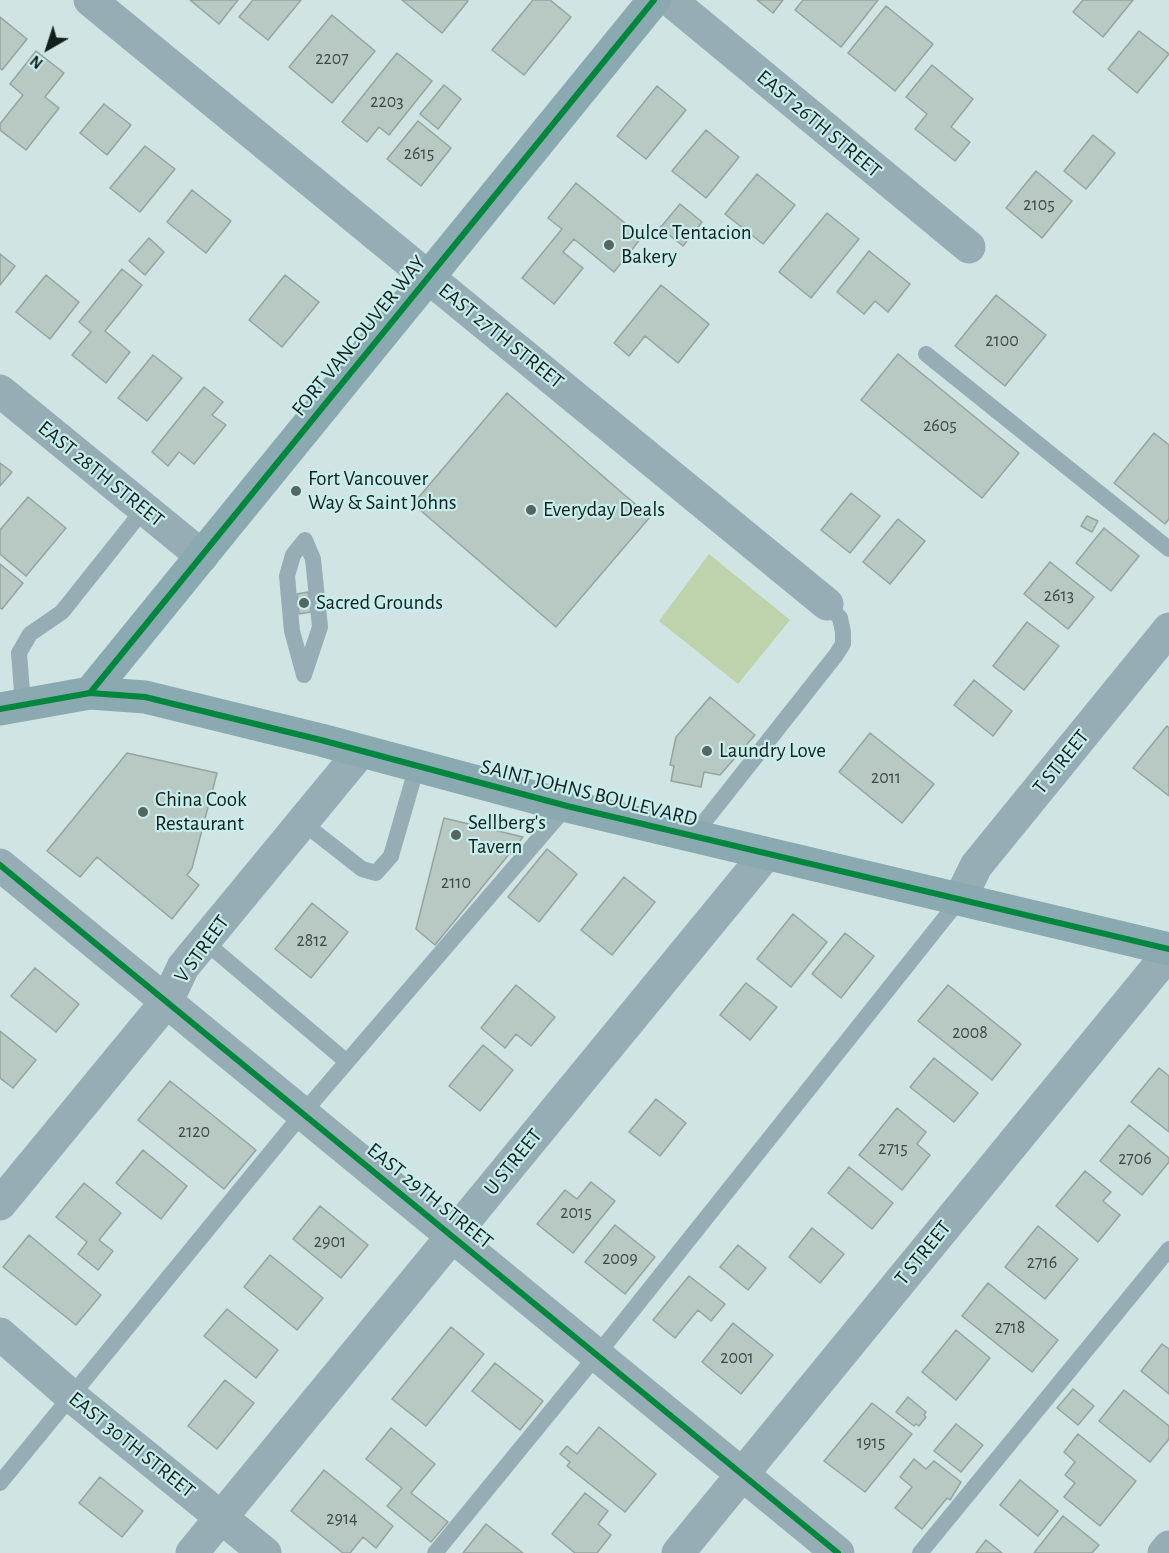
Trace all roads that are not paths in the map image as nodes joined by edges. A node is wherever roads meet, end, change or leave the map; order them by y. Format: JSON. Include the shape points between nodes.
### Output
{"nodes":[{"id":1,"x":90,"y":0,"type":"edge"},
{"id":2,"x":654,"y":0,"type":"edge"},
{"id":3,"x":670,"y":0,"type":"edge"},
{"id":4,"x":969,"y":247,"type":"dead end"},
{"id":5,"x":429,"y":277,"type":"junction"},
{"id":6,"x":926,"y":354,"type":"dead end"},
{"id":7,"x":0,"y":391,"type":"edge"},
{"id":8,"x":144,"y":509,"type":"junction"},
{"id":9,"x":305,"y":540,"type":"joint"},
{"id":10,"x":1169,"y":549,"type":"edge"},
{"id":11,"x":202,"y":556,"type":"junction"},
{"id":12,"x":827,"y":604,"type":"joint"},
{"id":13,"x":1169,"y":629,"type":"edge"},
{"id":14,"x":90,"y":693,"type":"junction"},
{"id":15,"x":11,"y":707,"type":"edge"},
{"id":16,"x":361,"y":751,"type":"junction"},
{"id":17,"x":417,"y":766,"type":"junction"},
{"id":18,"x":567,"y":806,"type":"junction"},
{"id":19,"x":302,"y":822,"type":"junction"},
{"id":20,"x":693,"y":836,"type":"junction"},
{"id":21,"x":766,"y":854,"type":"junction"},
{"id":22,"x":0,"y":865,"type":"edge"},
{"id":23,"x":960,"y":899,"type":"junction"},
{"id":24,"x":204,"y":941,"type":"junction"},
{"id":25,"x":1169,"y":951,"type":"edge"},
{"id":26,"x":167,"y":1001,"type":"junction"},
{"id":27,"x":347,"y":1062,"type":"junction"},
{"id":28,"x":303,"y":1113,"type":"junction"},
{"id":29,"x":0,"y":1204,"type":"edge"},
{"id":30,"x":452,"y":1236,"type":"junction"},
{"id":31,"x":1169,"y":1249,"type":"edge"},
{"id":32,"x":0,"y":1334,"type":"edge"},
{"id":33,"x":597,"y":1355,"type":"junction"},
{"id":34,"x":71,"y":1396,"type":"junction"},
{"id":35,"x":742,"y":1474,"type":"junction"},
{"id":36,"x":0,"y":1483,"type":"edge"},
{"id":37,"x":221,"y":1518,"type":"junction"},
{"id":38,"x":1169,"y":1547,"type":"edge"},
{"id":39,"x":192,"y":1553,"type":"edge"},
{"id":40,"x":265,"y":1553,"type":"edge"},
{"id":41,"x":435,"y":1553,"type":"edge"},
{"id":42,"x":678,"y":1553,"type":"edge"},
{"id":43,"x":838,"y":1553,"type":"edge"},
{"id":44,"x":920,"y":1553,"type":"edge"},
{"id":45,"x":1164,"y":1553,"type":"edge"}],
"edges":[{"from":1,"to":5,"type":"street","name":"EAST 27TH STREET"},
{"from":2,"to":5,"type":"street","name":"FORT VANCOUVER WAY"},
{"from":3,"to":4,"type":"street","name":"EAST 26TH STREET"},
{"from":5,"to":11,"type":"street","name":"FORT VANCOUVER WAY"},
{"from":5,"to":12,"type":"street","name":"EAST 27TH STREET"},
{"from":6,"to":10,"type":"lane"},
{"from":7,"to":8,"type":"street","name":"EAST 28TH STREET"},
{"from":8,"to":11,"type":"street","name":"EAST 28TH STREET"},
{"from":8,"to":15,"type":"lane","via":[[62,612],[30,634],[19,653]]},
{"from":9,"to":9,"type":"lane","via":[[292,555],[287,576],[292,631],[304,675],[320,627],[313,559]]},
{"from":11,"to":14,"type":"street","name":"FORT VANCOUVER WAY"},
{"from":12,"to":20,"type":"lane","via":[[840,618],[843,644]]},
{"from":13,"to":23,"type":"street","name":"T STREET","via":[[976,866]]},
{"from":14,"to":15,"type":"street","name":"SAINT JOHNS BOULEVARD"},
{"from":14,"to":16,"type":"street","name":"SAINT JOHNS BOULEVARD","via":[[154,699]]},
{"from":16,"to":17,"type":"street","name":"SAINT JOHNS BOULEVARD"},
{"from":16,"to":19,"type":"street","name":"V STREET"},
{"from":17,"to":18,"type":"street","name":"SAINT JOHNS BOULEVARD"},
{"from":17,"to":19,"type":"lane","via":[[391,856],[376,873],[362,869]]},
{"from":18,"to":20,"type":"street","name":"SAINT JOHNS BOULEVARD"},
{"from":18,"to":27,"type":"lane"},
{"from":19,"to":24,"type":"street","name":"V STREET"},
{"from":20,"to":21,"type":"street","name":"SAINT JOHNS BOULEVARD"},
{"from":21,"to":23,"type":"street","name":"SAINT JOHNS BOULEVARD"},
{"from":21,"to":30,"type":"street","name":"U STREET"},
{"from":22,"to":26,"type":"street","name":"EAST 29TH STREET"},
{"from":23,"to":25,"type":"street","name":"SAINT JOHNS BOULEVARD"},
{"from":23,"to":33,"type":"lane"},
{"from":24,"to":26,"type":"street","name":"V STREET","via":[[183,967]]},
{"from":24,"to":27,"type":"lane"},
{"from":25,"to":35,"type":"street","name":"T STREET"},
{"from":26,"to":28,"type":"street","name":"EAST 29TH STREET"},
{"from":26,"to":29,"type":"street","name":"V STREET"},
{"from":27,"to":28,"type":"lane"},
{"from":28,"to":30,"type":"street","name":"EAST 29TH STREET"},
{"from":28,"to":34,"type":"lane"},
{"from":30,"to":33,"type":"street","name":"EAST 29TH STREET"},
{"from":30,"to":37,"type":"street","name":"U STREET"},
{"from":31,"to":44,"type":"lane"},
{"from":32,"to":34,"type":"street","name":"EAST 30TH STREET"},
{"from":33,"to":35,"type":"street","name":"EAST 29TH STREET"},
{"from":33,"to":41,"type":"lane"},
{"from":34,"to":36,"type":"lane"},
{"from":34,"to":37,"type":"street","name":"EAST 30TH STREET"},
{"from":35,"to":42,"type":"street","name":"T STREET"},
{"from":35,"to":43,"type":"street","name":"EAST 29TH STREET"},
{"from":37,"to":39,"type":"street","name":"U STREET"},
{"from":37,"to":40,"type":"street","name":"EAST 30TH STREET"},
{"from":38,"to":45,"type":"street"}]}
